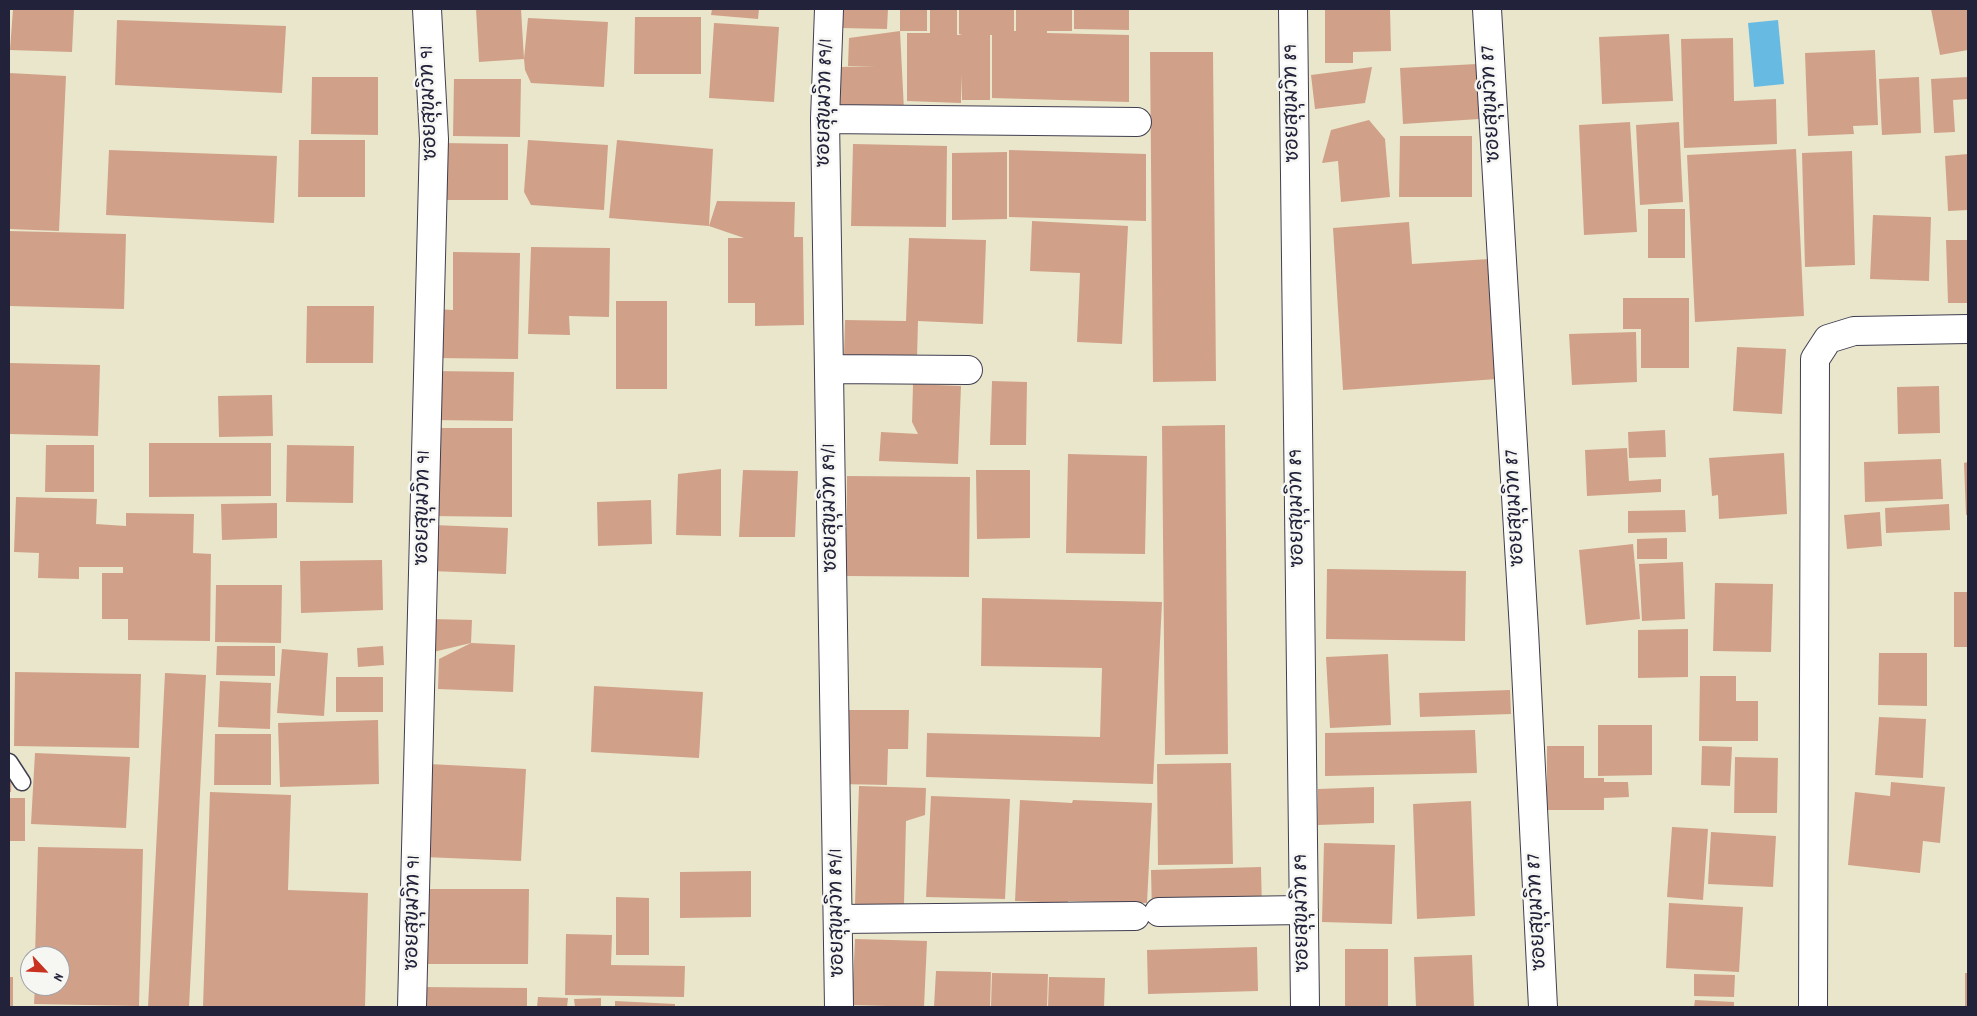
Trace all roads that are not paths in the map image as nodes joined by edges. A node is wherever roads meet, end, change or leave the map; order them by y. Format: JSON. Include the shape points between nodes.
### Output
{"nodes":[{"id":1,"x":427,"y":9,"type":"edge"},
{"id":2,"x":829,"y":9,"type":"edge"},
{"id":3,"x":1293,"y":9,"type":"edge"},
{"id":4,"x":1487,"y":9,"type":"edge"},
{"id":5,"x":825,"y":119,"type":"junction"},
{"id":6,"x":1137,"y":122,"type":"dead end"},
{"id":7,"x":1968,"y":329,"type":"edge"},
{"id":8,"x":830,"y":369,"type":"junction"},
{"id":9,"x":968,"y":370,"type":"dead end"},
{"id":10,"x":9,"y":762,"type":"edge"},
{"id":11,"x":22,"y":782,"type":"dead end"},
{"id":12,"x":1304,"y":910,"type":"junction"},
{"id":13,"x":839,"y":919,"type":"junction"},
{"id":14,"x":412,"y":1007,"type":"edge"},
{"id":15,"x":839,"y":1007,"type":"edge"},
{"id":16,"x":1305,"y":1007,"type":"edge"},
{"id":17,"x":1544,"y":1007,"type":"edge"},
{"id":18,"x":1813,"y":1007,"type":"edge"}],
"edges":[{"from":1,"to":14,"type":"street","name":"ซอยสุขุมวิท 91","via":[[434,139]]},
{"from":2,"to":5,"type":"street","name":"ซอยสุขุมวิท 89/1"},
{"from":3,"to":12,"type":"street","name":"ซอยสุขุมวิท 89"},
{"from":4,"to":17,"type":"street","name":"ซอยสุขุมวิท 87"},
{"from":5,"to":6,"type":"street"},
{"from":5,"to":8,"type":"street","name":"ซอยสุขุมวิท 89/1"},
{"from":7,"to":18,"type":"street","via":[[1854,331],[1828,339],[1815,360]]},
{"from":8,"to":9,"type":"street"},
{"from":8,"to":13,"type":"street","name":"ซอยสุขุมวิท 89/1"},
{"from":10,"to":11,"type":"lane"},
{"from":12,"to":13,"type":"street"},
{"from":12,"to":16,"type":"street","name":"ซอยสุขุมวิท 89"},
{"from":13,"to":15,"type":"street","name":"ซอยสุขุมวิท 89/1"}]}
